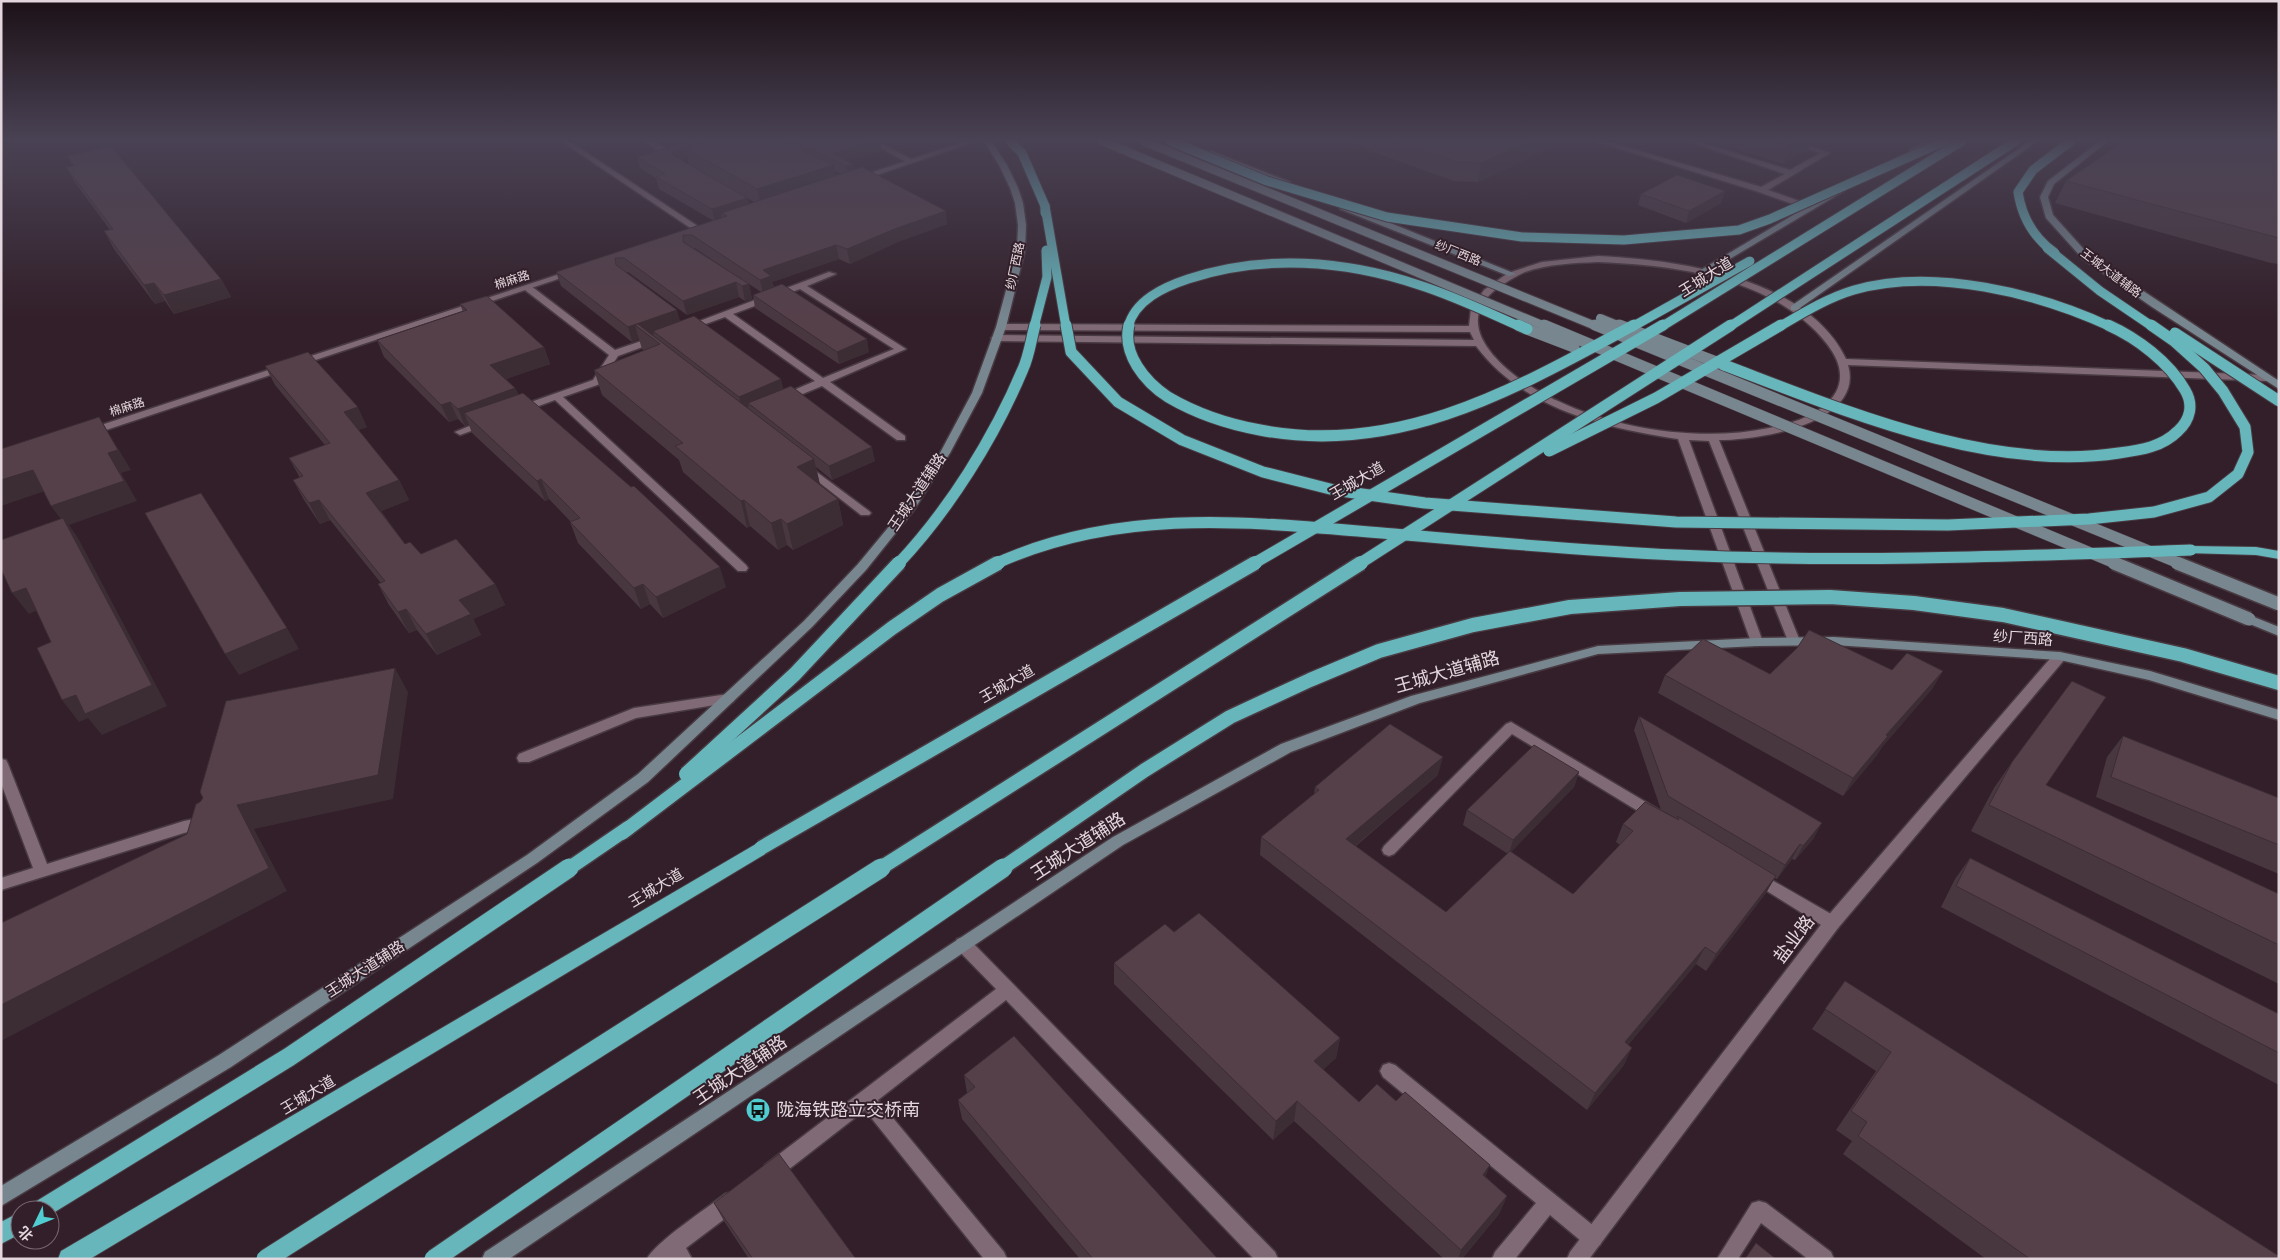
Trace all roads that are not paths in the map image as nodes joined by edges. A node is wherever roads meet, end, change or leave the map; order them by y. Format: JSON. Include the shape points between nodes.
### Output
{"nodes":[{"id":1,"x":654,"y":200,"type":"edge"},
{"id":2,"x":1019,"y":200,"type":"edge"},
{"id":3,"x":1042,"y":200,"type":"edge"},
{"id":4,"x":1243,"y":200,"type":"edge"},
{"id":5,"x":1288,"y":200,"type":"edge"},
{"id":6,"x":1327,"y":200,"type":"edge"},
{"id":7,"x":1330,"y":200,"type":"edge"},
{"id":8,"x":1788,"y":200,"type":"edge"},
{"id":9,"x":1813,"y":200,"type":"edge"},
{"id":10,"x":1825,"y":200,"type":"edge"},
{"id":11,"x":1858,"y":200,"type":"edge"},
{"id":12,"x":1866,"y":200,"type":"edge"},
{"id":13,"x":1925,"y":200,"type":"edge"},
{"id":14,"x":1950,"y":200,"type":"edge"},
{"id":15,"x":2020,"y":200,"type":"edge"},
{"id":16,"x":2045,"y":200,"type":"edge"},
{"id":17,"x":1045,"y":206,"type":"junction"},
{"id":18,"x":1810,"y":208,"type":"junction"},
{"id":19,"x":1313,"y":210,"type":"junction"},
{"id":20,"x":701,"y":231,"type":"edge"},
{"id":21,"x":2047,"y":248,"type":"junction"},
{"id":22,"x":583,"y":270,"type":"edge"},
{"id":23,"x":1702,"y":271,"type":"junction"},
{"id":24,"x":832,"y":274,"type":"dead end"},
{"id":25,"x":1512,"y":274,"type":"junction"},
{"id":26,"x":801,"y":286,"type":"junction"},
{"id":27,"x":528,"y":288,"type":"junction"},
{"id":28,"x":1794,"y":308,"type":"junction"},
{"id":29,"x":726,"y":313,"type":"junction"},
{"id":30,"x":1473,"y":329,"type":"junction"},
{"id":31,"x":1527,"y":329,"type":"joint"},
{"id":32,"x":998,"y":332,"type":"junction"},
{"id":33,"x":1477,"y":343,"type":"junction"},
{"id":34,"x":614,"y":354,"type":"junction"},
{"id":35,"x":1844,"y":362,"type":"junction"},
{"id":36,"x":1724,"y":365,"type":"joint"},
{"id":37,"x":2267,"y":378,"type":"junction"},
{"id":38,"x":824,"y":382,"type":"junction"},
{"id":39,"x":2279,"y":386,"type":"edge"},
{"id":40,"x":556,"y":396,"type":"junction"},
{"id":41,"x":2279,"y":401,"type":"edge"},
{"id":42,"x":774,"y":402,"type":"edge"},
{"id":43,"x":513,"y":412,"type":"edge"},
{"id":44,"x":495,"y":419,"type":"edge"},
{"id":45,"x":460,"y":432,"type":"dead end"},
{"id":46,"x":1682,"y":436,"type":"junction"},
{"id":47,"x":77,"y":437,"type":"edge"},
{"id":48,"x":901,"y":438,"type":"dead end"},
{"id":49,"x":1713,"y":438,"type":"junction"},
{"id":50,"x":795,"y":458,"type":"edge"},
{"id":51,"x":1505,"y":472,"type":"junction"},
{"id":52,"x":1940,"y":491,"type":"junction"},
{"id":53,"x":865,"y":513,"type":"dead end"},
{"id":54,"x":2279,"y":554,"type":"edge"},
{"id":55,"x":742,"y":568,"type":"dead end"},
{"id":56,"x":2279,"y":604,"type":"edge"},
{"id":57,"x":2279,"y":632,"type":"edge"},
{"id":58,"x":1794,"y":641,"type":"junction"},
{"id":59,"x":1757,"y":642,"type":"junction"},
{"id":60,"x":2060,"y":656,"type":"junction"},
{"id":61,"x":2279,"y":683,"type":"edge"},
{"id":62,"x":728,"y":699,"type":"junction"},
{"id":63,"x":2279,"y":715,"type":"edge"},
{"id":64,"x":524,"y":758,"type":"dead end"},
{"id":65,"x":1,"y":764,"type":"edge"},
{"id":66,"x":212,"y":821,"type":"edge"},
{"id":67,"x":1671,"y":825,"type":"edge"},
{"id":68,"x":622,"y":833,"type":"junction"},
{"id":69,"x":1390,"y":850,"type":"dead end"},
{"id":70,"x":42,"y":871,"type":"junction"},
{"id":71,"x":1747,"y":871,"type":"edge"},
{"id":72,"x":1,"y":884,"type":"edge"},
{"id":73,"x":1832,"y":923,"type":"junction"},
{"id":74,"x":963,"y":944,"type":"junction"},
{"id":75,"x":1007,"y":990,"type":"junction"},
{"id":76,"x":1388,"y":1071,"type":"dead end"},
{"id":77,"x":866,"y":1098,"type":"junction"},
{"id":78,"x":758,"y":1181,"type":"edge"},
{"id":79,"x":743,"y":1193,"type":"edge"},
{"id":80,"x":1,"y":1197,"type":"edge"},
{"id":81,"x":56,"y":1200,"type":"edge"},
{"id":82,"x":1549,"y":1202,"type":"junction"},
{"id":83,"x":1593,"y":1238,"type":"junction"},
{"id":84,"x":678,"y":1252,"type":"edge"},
{"id":85,"x":69,"y":1259,"type":"edge"},
{"id":86,"x":266,"y":1259,"type":"edge"},
{"id":87,"x":434,"y":1259,"type":"edge"},
{"id":88,"x":492,"y":1259,"type":"edge"},
{"id":89,"x":657,"y":1259,"type":"edge"},
{"id":90,"x":997,"y":1259,"type":"edge"},
{"id":91,"x":1268,"y":1259,"type":"edge"},
{"id":92,"x":1502,"y":1259,"type":"edge"},
{"id":93,"x":1577,"y":1259,"type":"edge"},
{"id":94,"x":1726,"y":1259,"type":"edge"},
{"id":95,"x":1824,"y":1259,"type":"edge"}],
"edges":[{"from":1,"to":20,"type":"street"},
{"from":2,"to":32,"type":"main road","name":"纱厂西路","via":[[1021,250]]},
{"from":3,"to":17,"type":"highway","bridge":true},
{"from":4,"to":52,"type":"main road","bridge":true},
{"from":5,"to":19,"type":"main road","bridge":true},
{"from":6,"to":25,"type":"main road","name":"纱厂西路"},
{"from":7,"to":9,"type":"highway","bridge":true,"via":[[1387,217],[1522,237],[1624,240],[1739,230]]},
{"from":8,"to":18,"type":"street"},
{"from":10,"to":18,"type":"main road"},
{"from":11,"to":31,"type":"highway","bridge":true,"via":[[1654,316],[1488,400],[1395,428],[1355,436],[1296,436],[1209,418],[1157,390],[1133,361],[1127,332],[1141,304],[1153,293],[1199,274],[1265,262],[1322,264],[1406,280]]},
{"from":12,"to":85,"type":"highway","name":"王城大道","bridge":true,"via":[[1623,350],[760,848]]},
{"from":13,"to":51,"type":"highway","bridge":true},
{"from":14,"to":28,"type":"main road"},
{"from":15,"to":21,"type":"highway","bridge":true,"via":[[2023,218]]},
{"from":16,"to":37,"type":"main road","name":"王城大道辅路","via":[[2049,216],[2086,257]]},
{"from":17,"to":21,"type":"highway","bridge":true,"via":[[1072,352],[1118,402],[1191,443],[1263,472],[1334,490],[1425,502],[1676,522],[1948,525],[2099,518],[2154,512],[2209,497],[2238,474],[2248,452],[2245,427],[2223,392],[2204,368],[2174,341],[2100,291]]},
{"from":17,"to":68,"type":"highway","bridge":true,"via":[[1047,277],[1024,368],[961,486],[914,547],[795,674]]},
{"from":18,"to":23,"type":"main road"},
{"from":19,"to":36,"type":"main road","bridge":true},
{"from":19,"to":56,"type":"main road","bridge":true},
{"from":21,"to":41,"type":"highway","bridge":true},
{"from":22,"to":27,"type":"street","name":"棉麻路"},
{"from":23,"to":25,"type":"street","via":[[1650,261],[1598,259],[1551,263]]},
{"from":23,"to":28,"type":"street","via":[[1751,287]]},
{"from":24,"to":26,"type":"street"},
{"from":25,"to":30,"type":"street","via":[[1489,289],[1475,308]]},
{"from":26,"to":29,"type":"street","via":[[759,297]]},
{"from":26,"to":38,"type":"street","via":[[901,349]]},
{"from":27,"to":34,"type":"street"},
{"from":27,"to":47,"type":"street","name":"棉麻路"},
{"from":28,"to":35,"type":"street","via":[[1826,334]]},
{"from":29,"to":34,"type":"street","via":[[688,323],[650,345]]},
{"from":29,"to":38,"type":"street"},
{"from":30,"to":32,"type":"street"},
{"from":30,"to":33,"type":"street"},
{"from":31,"to":52,"type":"main road","bridge":true},
{"from":32,"to":33,"type":"street"},
{"from":32,"to":62,"type":"main road","name":"王城大道辅路","via":[[977,393],[910,508],[862,567],[808,624]]},
{"from":33,"to":46,"type":"street","via":[[1503,373],[1550,402],[1612,424]]},
{"from":34,"to":40,"type":"street","via":[[597,382]]},
{"from":35,"to":37,"type":"street"},
{"from":35,"to":49,"type":"street","via":[[1845,385],[1831,406],[1803,423],[1763,434]]},
{"from":36,"to":51,"type":"highway","bridge":true,"via":[[1888,424],[2018,453],[2074,458],[2120,456],[2152,448],[2177,434],[2189,414],[2188,393],[2165,364],[2140,343],[2106,324],[2053,303],[2019,294],[1979,286],[1907,282],[1847,291],[1661,396]]},
{"from":37,"to":39,"type":"main road"},
{"from":38,"to":42,"type":"street"},
{"from":38,"to":48,"type":"street"},
{"from":40,"to":43,"type":"street"},
{"from":40,"to":55,"type":"street"},
{"from":44,"to":45,"type":"street"},
{"from":46,"to":49,"type":"street"},
{"from":46,"to":59,"type":"street"},
{"from":49,"to":58,"type":"street"},
{"from":50,"to":53,"type":"street"},
{"from":51,"to":86,"type":"highway","bridge":true},
{"from":52,"to":57,"type":"main road","bridge":true},
{"from":54,"to":68,"type":"highway","bridge":true,"via":[[2191,550],[1924,558],[1677,556],[1239,521],[1126,525],[1021,552],[967,576],[898,622]]},
{"from":58,"to":59,"type":"main road","name":"纱厂西路"},
{"from":58,"to":60,"type":"main road","name":"纱厂西路"},
{"from":59,"to":74,"type":"main road","name":"王城大道辅路","via":[[1598,650],[1416,699],[1286,748],[1118,841]]},
{"from":60,"to":63,"type":"main road","name":"纱厂西路","via":[[2150,676]]},
{"from":60,"to":73,"type":"street","name":"盐业路"},
{"from":61,"to":87,"type":"highway","bridge":true,"via":[[2183,654],[2003,615],[1914,603],[1830,597],[1680,599],[1570,607],[1472,625],[1379,651],[1230,717],[1145,770]]},
{"from":62,"to":64,"type":"street","via":[[634,713]]},
{"from":62,"to":80,"type":"main road","name":"王城大道辅路","via":[[643,778],[532,859],[225,1061]]},
{"from":65,"to":70,"type":"street"},
{"from":66,"to":70,"type":"street"},
{"from":67,"to":69,"type":"street","via":[[1511,727]]},
{"from":68,"to":81,"type":"highway","bridge":true,"via":[[289,1057]]},
{"from":70,"to":72,"type":"street"},
{"from":71,"to":73,"type":"street"},
{"from":73,"to":83,"type":"street","name":"盐业路"},
{"from":74,"to":75,"type":"street"},
{"from":74,"to":88,"type":"main road","name":"王城大道辅路"},
{"from":75,"to":77,"type":"street"},
{"from":75,"to":91,"type":"street"},
{"from":76,"to":82,"type":"street"},
{"from":77,"to":78,"type":"street"},
{"from":77,"to":90,"type":"street"},
{"from":79,"to":84,"type":"street"},
{"from":82,"to":83,"type":"street"},
{"from":82,"to":92,"type":"street"},
{"from":83,"to":93,"type":"street","name":"盐业路"},
{"from":84,"to":89,"type":"street"},
{"from":94,"to":95,"type":"street","via":[[1759,1210]]}]}
